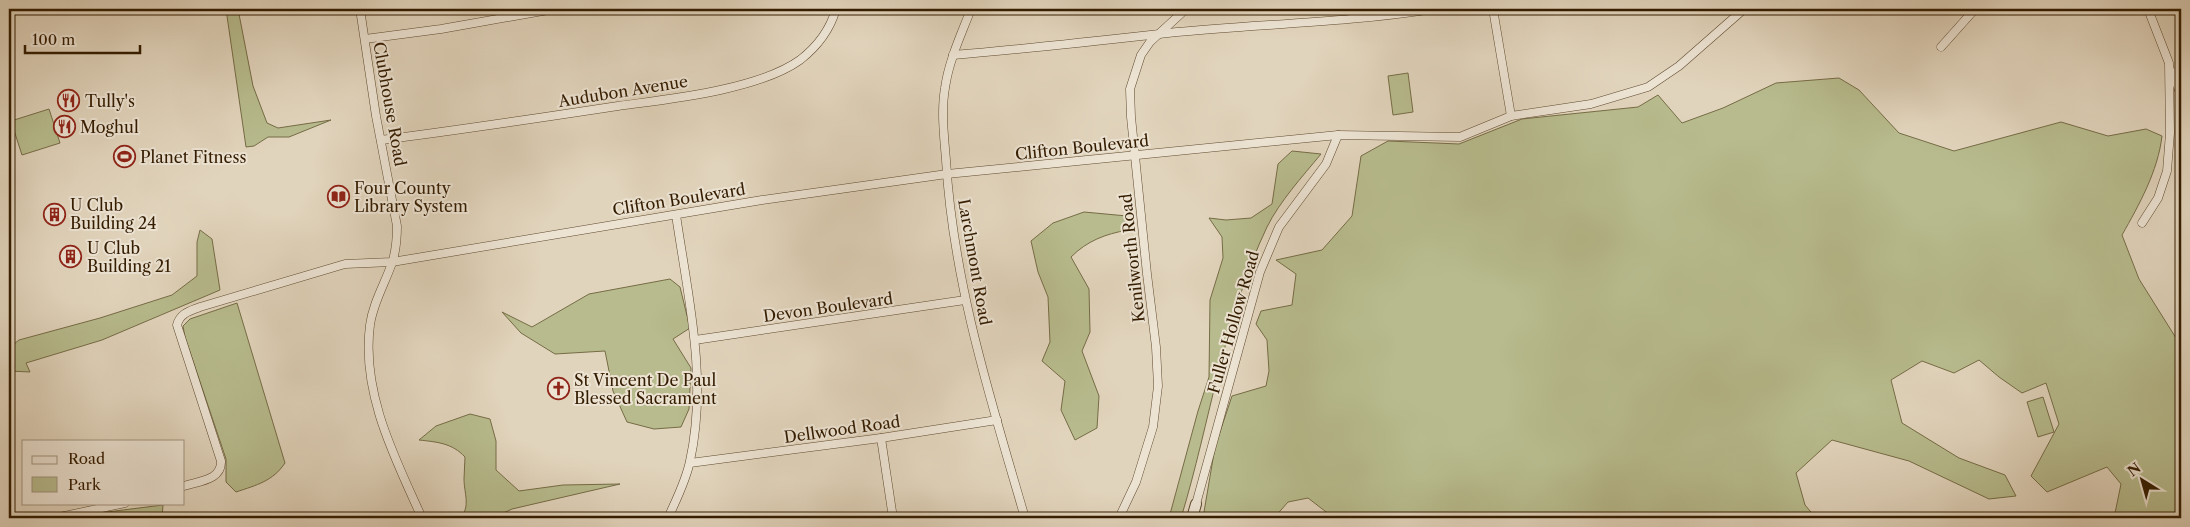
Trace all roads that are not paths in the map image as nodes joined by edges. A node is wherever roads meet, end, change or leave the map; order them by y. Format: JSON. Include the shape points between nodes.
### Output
{"nodes":[{"id":1,"x":360,"y":9,"type":"edge"},
{"id":2,"x":554,"y":9,"type":"edge"},
{"id":3,"x":836,"y":9,"type":"edge"},
{"id":4,"x":971,"y":9,"type":"edge"},
{"id":5,"x":1186,"y":9,"type":"edge"},
{"id":6,"x":1433,"y":9,"type":"edge"},
{"id":7,"x":1493,"y":9,"type":"edge"},
{"id":8,"x":1744,"y":9,"type":"edge"},
{"id":9,"x":1975,"y":9,"type":"edge"},
{"id":10,"x":2148,"y":9,"type":"edge"},
{"id":11,"x":1158,"y":35,"type":"junction"},
{"id":12,"x":365,"y":39,"type":"junction"},
{"id":13,"x":1941,"y":47,"type":"dead end"},
{"id":14,"x":953,"y":55,"type":"junction"},
{"id":15,"x":2169,"y":63,"type":"junction"},
{"id":16,"x":2181,"y":95,"type":"edge"},
{"id":17,"x":1511,"y":116,"type":"junction"},
{"id":18,"x":1338,"y":135,"type":"junction"},
{"id":19,"x":382,"y":140,"type":"junction"},
{"id":20,"x":1135,"y":156,"type":"junction"},
{"id":21,"x":947,"y":174,"type":"junction"},
{"id":22,"x":676,"y":215,"type":"junction"},
{"id":23,"x":2142,"y":223,"type":"dead end"},
{"id":24,"x":392,"y":262,"type":"junction"},
{"id":25,"x":965,"y":300,"type":"junction"},
{"id":26,"x":695,"y":340,"type":"junction"},
{"id":27,"x":997,"y":420,"type":"junction"},
{"id":28,"x":881,"y":438,"type":"junction"},
{"id":29,"x":690,"y":463,"type":"junction"},
{"id":30,"x":185,"y":486,"type":"edge"},
{"id":31,"x":120,"y":504,"type":"edge"},
{"id":32,"x":1196,"y":504,"type":"joint"},
{"id":33,"x":54,"y":518,"type":"edge"},
{"id":34,"x":422,"y":518,"type":"edge"},
{"id":35,"x":668,"y":518,"type":"edge"},
{"id":36,"x":893,"y":518,"type":"edge"},
{"id":37,"x":1025,"y":518,"type":"edge"},
{"id":38,"x":1119,"y":518,"type":"edge"},
{"id":39,"x":1192,"y":518,"type":"edge"}],
"edges":[{"from":1,"to":12,"type":"street","name":"Clubhouse Road"},
{"from":2,"to":12,"type":"street"},
{"from":3,"to":19,"type":"street","name":"Audubon Avenue","via":[[829,30],[816,46],[799,60],[759,80],[666,99]]},
{"from":4,"to":14,"type":"street","name":"Larchmont Road"},
{"from":5,"to":11,"type":"street","name":"Kenilworth Road"},
{"from":6,"to":11,"type":"street"},
{"from":7,"to":17,"type":"street"},
{"from":8,"to":17,"type":"street","name":"Clifton Boulevard","via":[[1679,66],[1648,87],[1591,104]]},
{"from":9,"to":13,"type":"street"},
{"from":10,"to":15,"type":"street"},
{"from":11,"to":14,"type":"street"},
{"from":11,"to":20,"type":"street","name":"Kenilworth Road","via":[[1141,55],[1132,80]]},
{"from":12,"to":19,"type":"street","name":"Clubhouse Road"},
{"from":14,"to":21,"type":"street","name":"Larchmont Road","via":[[943,101]]},
{"from":15,"to":16,"type":"street"},
{"from":15,"to":23,"type":"street","via":[[2167,171],[2158,198]]},
{"from":17,"to":18,"type":"street","name":"Clifton Boulevard","via":[[1460,137]]},
{"from":18,"to":20,"type":"street","name":"Clifton Boulevard"},
{"from":18,"to":32,"type":"street","name":"Fuller Hollow Road","via":[[1326,164],[1279,227],[1266,256],[1252,296]]},
{"from":19,"to":24,"type":"street","name":"Clubhouse Road","via":[[397,226]]},
{"from":20,"to":21,"type":"street","name":"Clifton Boulevard"},
{"from":20,"to":38,"type":"street","name":"Kenilworth Road","via":[[1158,386],[1153,427],[1136,482]]},
{"from":21,"to":22,"type":"street","name":"Clifton Boulevard"},
{"from":21,"to":25,"type":"street","name":"Larchmont Road","via":[[954,241]]},
{"from":22,"to":24,"type":"street","name":"Clifton Boulevard"},
{"from":22,"to":26,"type":"street"},
{"from":24,"to":30,"type":"street","name":"Clifton Boulevard","via":[[356,262],[326,268],[183,314],[177,325],[221,461],[219,473]]},
{"from":24,"to":34,"type":"street","name":"Clubhouse Road","via":[[373,310],[370,368],[383,428]]},
{"from":25,"to":26,"type":"street","name":"Devon Boulevard"},
{"from":25,"to":27,"type":"street","name":"Larchmont Road"},
{"from":26,"to":29,"type":"street","via":[[698,419]]},
{"from":27,"to":28,"type":"street","name":"Dellwood Road"},
{"from":27,"to":37,"type":"street","name":"Larchmont Road"},
{"from":28,"to":29,"type":"street","name":"Dellwood Road"},
{"from":28,"to":36,"type":"street"},
{"from":29,"to":35,"type":"street"},
{"from":31,"to":33,"type":"street"},
{"from":32,"to":39,"type":"street"}]}
